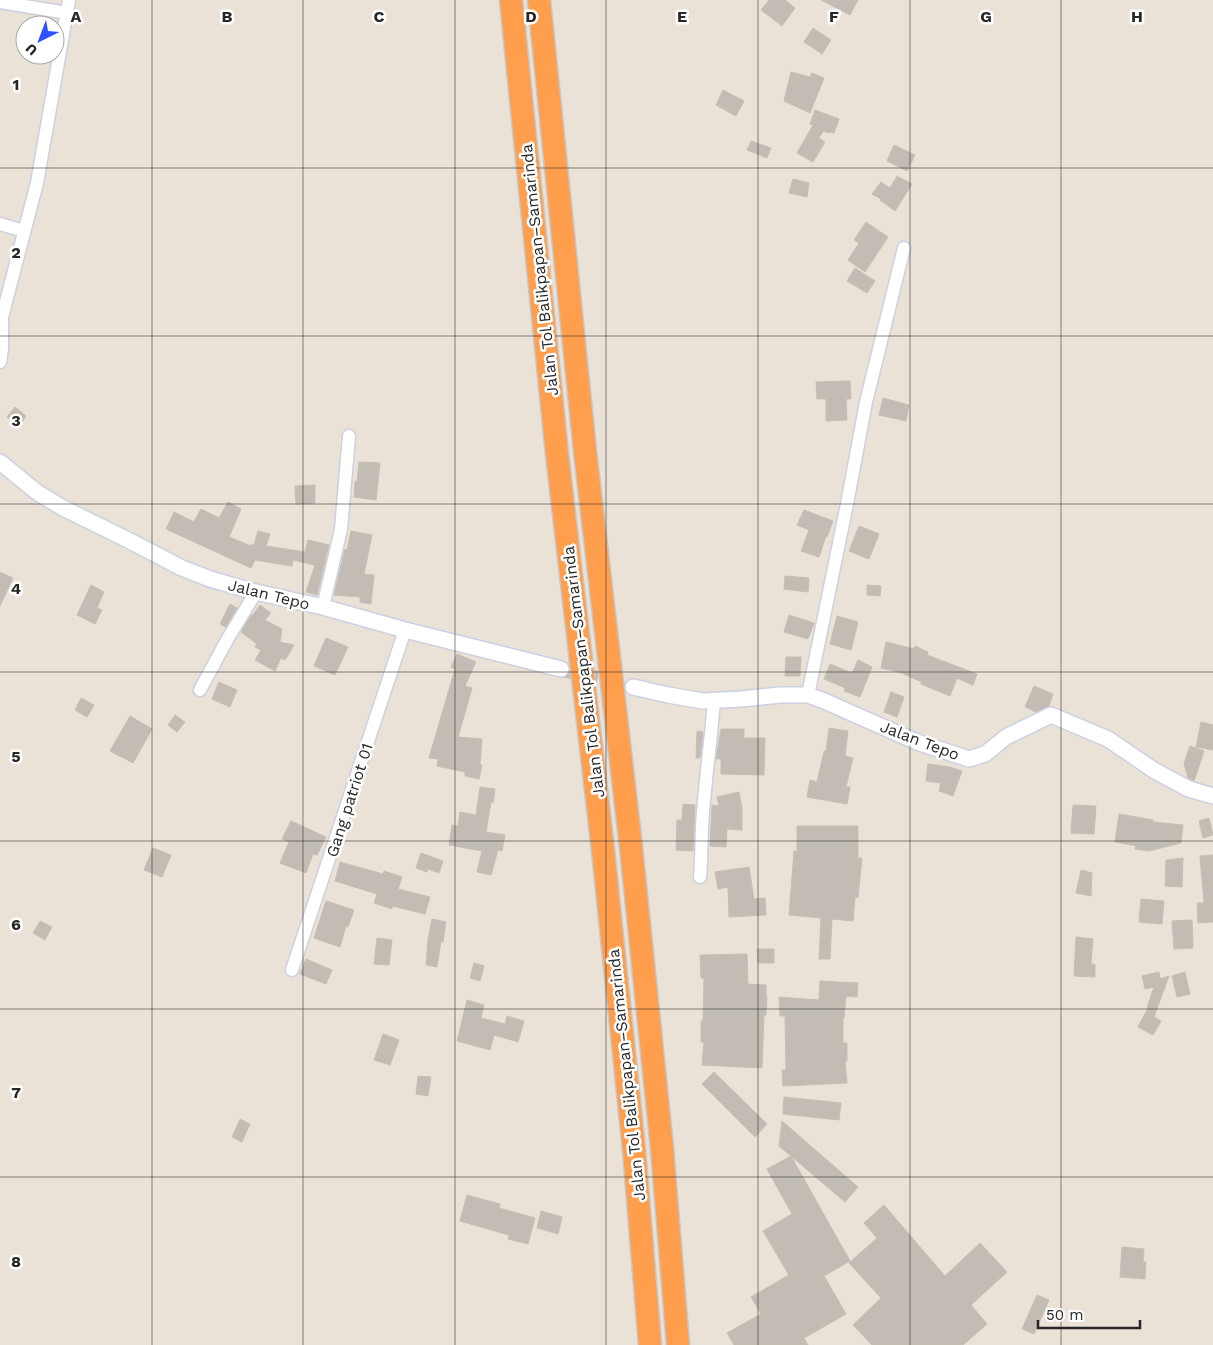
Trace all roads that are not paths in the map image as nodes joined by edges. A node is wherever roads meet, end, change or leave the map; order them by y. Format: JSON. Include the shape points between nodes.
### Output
{"nodes":[{"id":1,"x":511,"y":0,"type":"edge"},
{"id":2,"x":539,"y":0,"type":"edge"},
{"id":3,"x":0,"y":2,"type":"edge"},
{"id":4,"x":68,"y":6,"type":"edge"},
{"id":5,"x":0,"y":224,"type":"edge"},
{"id":6,"x":24,"y":231,"type":"junction"},
{"id":7,"x":904,"y":248,"type":"dead end"},
{"id":8,"x":0,"y":362,"type":"edge"},
{"id":9,"x":349,"y":436,"type":"dead end"},
{"id":10,"x":0,"y":462,"type":"edge"},
{"id":11,"x":256,"y":592,"type":"junction"},
{"id":12,"x":323,"y":607,"type":"junction"},
{"id":13,"x":405,"y":630,"type":"junction"},
{"id":14,"x":561,"y":669,"type":"tunnel mouth"},
{"id":15,"x":633,"y":687,"type":"tunnel mouth"},
{"id":16,"x":200,"y":690,"type":"dead end"},
{"id":17,"x":808,"y":695,"type":"junction"},
{"id":18,"x":714,"y":702,"type":"junction"},
{"id":19,"x":1213,"y":796,"type":"edge"},
{"id":20,"x":700,"y":877,"type":"dead end"},
{"id":21,"x":292,"y":970,"type":"dead end"},
{"id":22,"x":650,"y":1345,"type":"edge"},
{"id":23,"x":678,"y":1345,"type":"edge"}],
"edges":[{"from":1,"to":22,"type":"highway","name":"Jalan Tol Balikpapan–Samarinda","via":[[557,454],[633,1140]]},
{"from":2,"to":23,"type":"highway","name":"Jalan Tol Balikpapan–Samarinda","via":[[585,451],[631,847],[661,1138]]},
{"from":3,"to":4,"type":"street"},
{"from":4,"to":6,"type":"street","via":[[37,183]]},
{"from":5,"to":6,"type":"street"},
{"from":6,"to":8,"type":"street","via":[[2,317]]},
{"from":7,"to":17,"type":"street","via":[[866,402]]},
{"from":9,"to":12,"type":"street","via":[[341,529]]},
{"from":10,"to":11,"type":"street","name":"Jalan Tepo","via":[[38,493],[63,508],[182,568]]},
{"from":11,"to":12,"type":"street","name":"Jalan Tepo"},
{"from":11,"to":16,"type":"street"},
{"from":12,"to":13,"type":"street","name":"Jalan Tepo"},
{"from":13,"to":14,"type":"street","name":"Jalan Tepo"},
{"from":13,"to":21,"type":"street","name":"Gang patriot 01"},
{"from":15,"to":18,"type":"street","name":"Jalan Tepo"},
{"from":17,"to":18,"type":"street","name":"Jalan Tepo"},
{"from":17,"to":19,"type":"street","name":"Jalan Tepo","via":[[917,742],[968,759],[985,754],[1006,737],[1051,715],[1108,739],[1189,789]]},
{"from":18,"to":20,"type":"street"}]}
